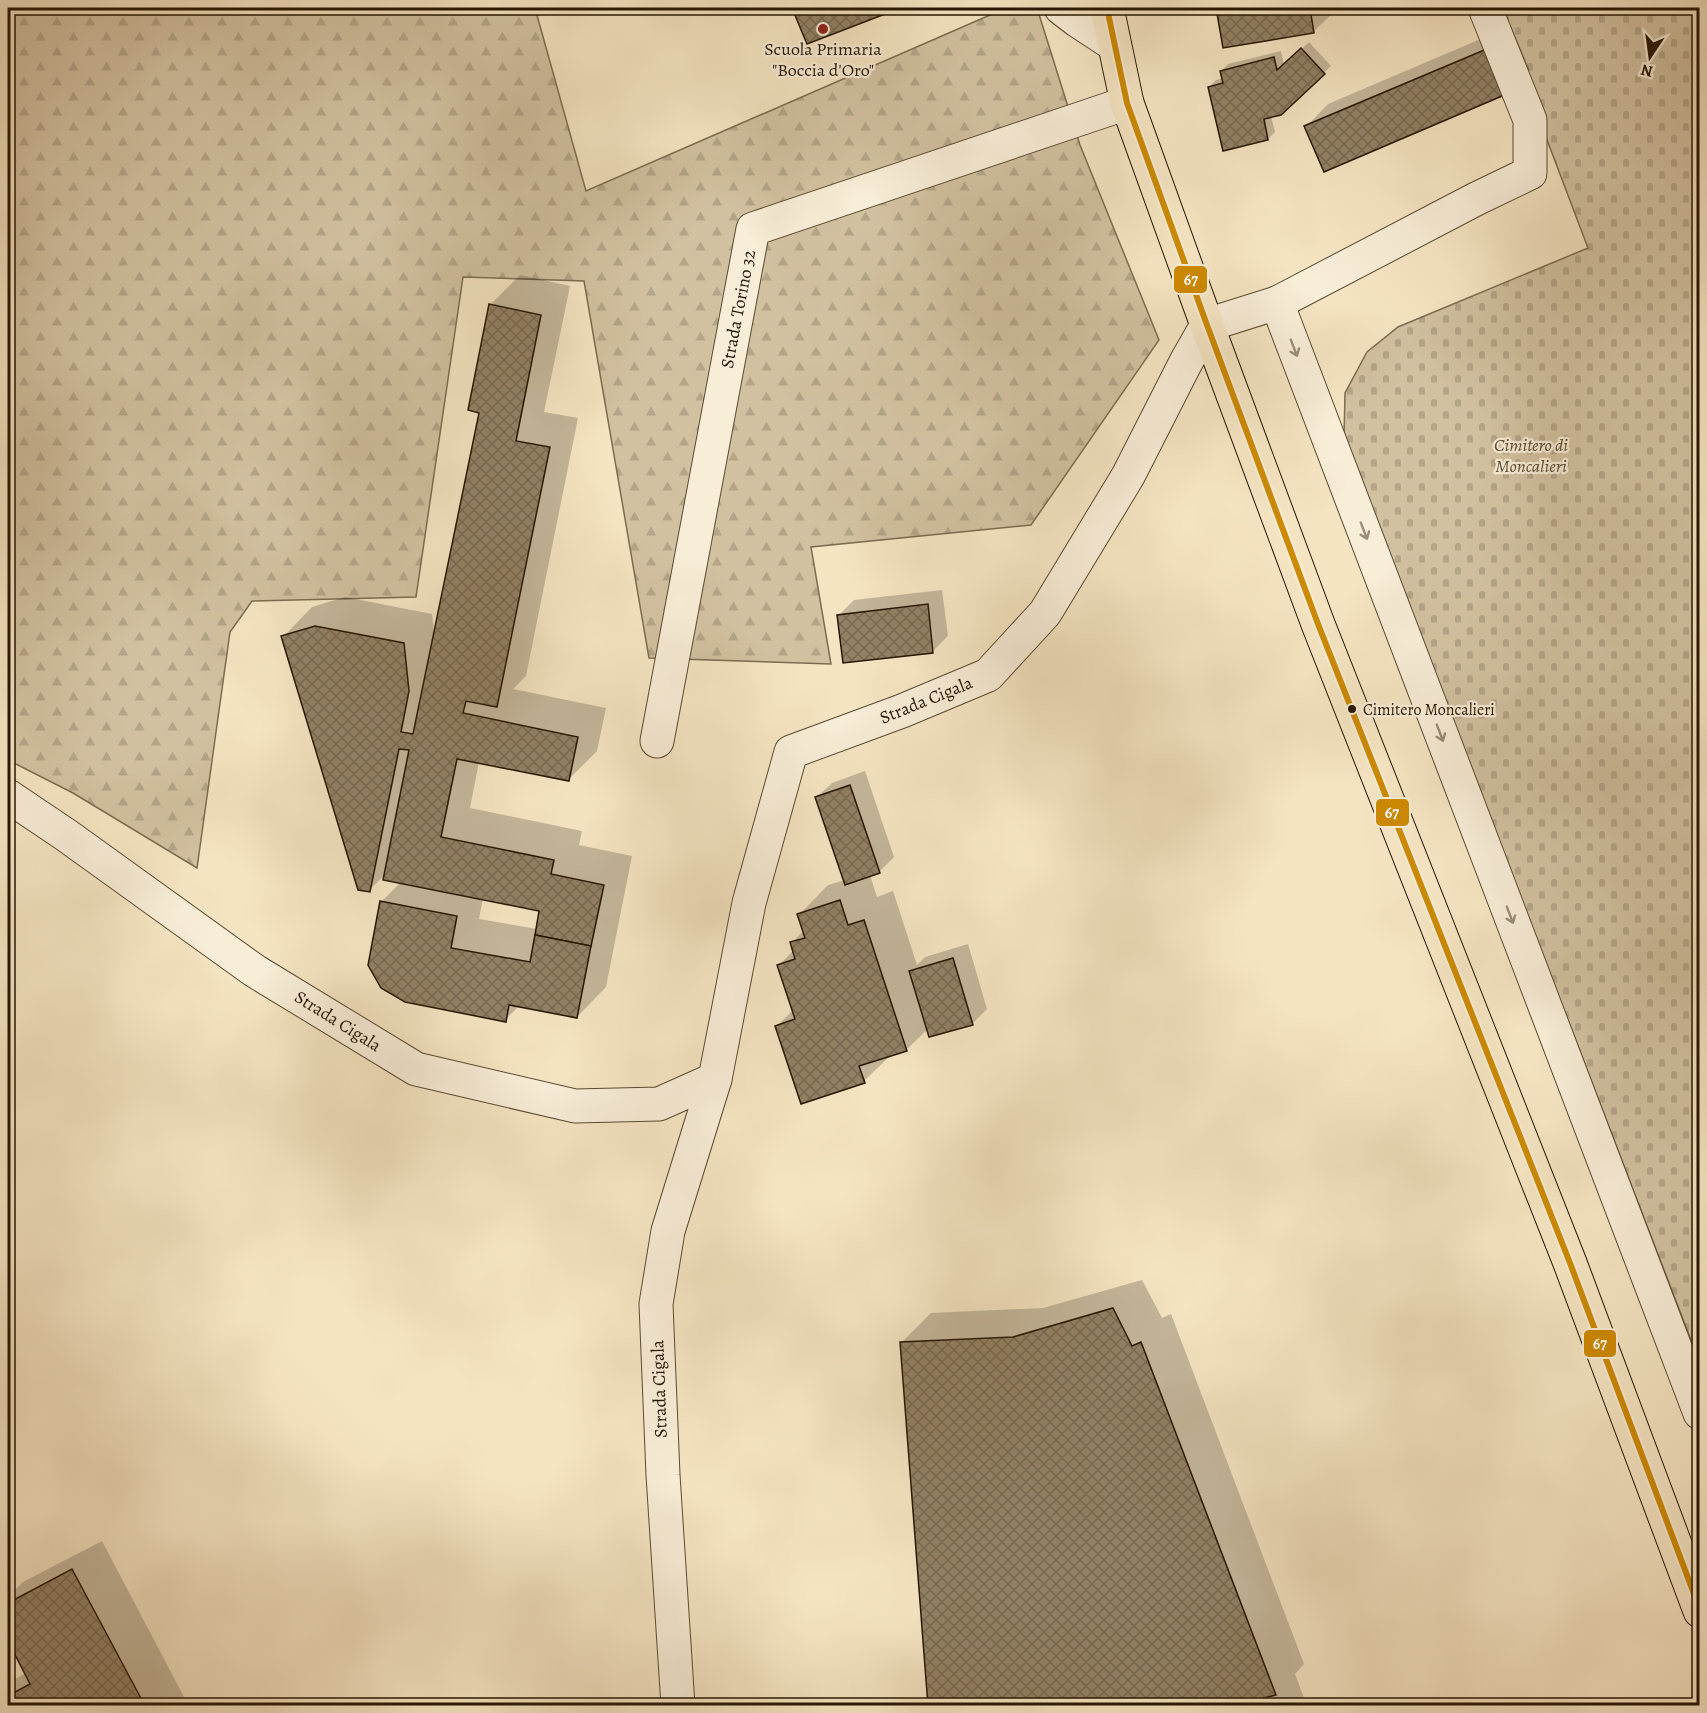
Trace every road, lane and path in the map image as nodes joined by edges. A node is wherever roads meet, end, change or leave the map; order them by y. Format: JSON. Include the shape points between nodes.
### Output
{"nodes":[{"id":1,"x":1061,"y":8,"type":"edge"},
{"id":2,"x":1107,"y":8,"type":"edge"},
{"id":3,"x":1485,"y":8,"type":"edge"},
{"id":4,"x":1113,"y":44,"type":"junction"},
{"id":5,"x":1126,"y":103,"type":"junction"},
{"id":6,"x":1277,"y":303,"type":"junction"},
{"id":7,"x":1207,"y":325,"type":"junction"},
{"id":8,"x":657,"y":741,"type":"dead end"},
{"id":9,"x":8,"y":796,"type":"edge"},
{"id":10,"x":715,"y":1079,"type":"junction"},
{"id":11,"x":1700,"y":1413,"type":"edge"},
{"id":12,"x":1700,"y":1611,"type":"edge"},
{"id":13,"x":678,"y":1706,"type":"edge"}],
"edges":[{"from":1,"to":4,"type":"street"},
{"from":2,"to":4,"type":"main road"},
{"from":3,"to":6,"type":"street","via":[[1530,120],[1530,173]]},
{"from":4,"to":5,"type":"main road"},
{"from":5,"to":7,"type":"main road"},
{"from":5,"to":8,"type":"street","name":"Strada Torino 32","via":[[753,229]]},
{"from":6,"to":7,"type":"street"},
{"from":6,"to":11,"type":"street","one_way":true},
{"from":7,"to":10,"type":"street","name":"Strada Cigala","via":[[1128,476],[1045,613],[987,675],[791,752],[748,903]]},
{"from":7,"to":12,"type":"main road","via":[[1318,624],[1570,1263]]},
{"from":9,"to":10,"type":"street","name":"Strada Cigala","via":[[255,971],[416,1069],[575,1106],[659,1104]]},
{"from":10,"to":13,"type":"street","name":"Strada Cigala","via":[[668,1230],[656,1304]]}]}
